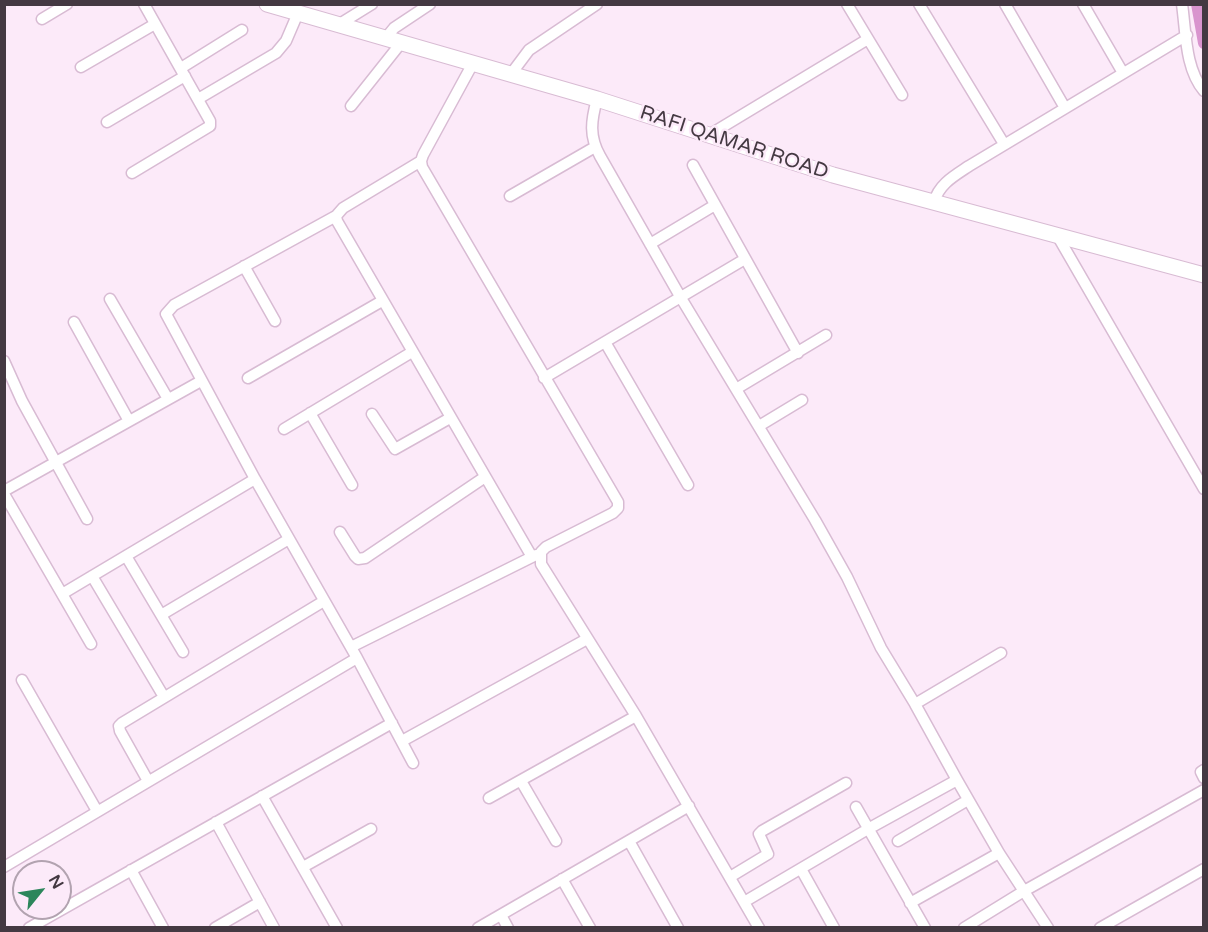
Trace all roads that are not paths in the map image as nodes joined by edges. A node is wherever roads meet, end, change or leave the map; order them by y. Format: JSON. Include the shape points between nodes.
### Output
{"nodes":[{"id":1,"x":67,"y":4,"type":"edge"},
{"id":2,"x":144,"y":4,"type":"edge"},
{"id":3,"x":267,"y":4,"type":"edge"},
{"id":4,"x":372,"y":4,"type":"edge"},
{"id":5,"x":430,"y":4,"type":"edge"},
{"id":6,"x":597,"y":4,"type":"edge"},
{"id":7,"x":847,"y":4,"type":"edge"},
{"id":8,"x":919,"y":4,"type":"edge"},
{"id":9,"x":1005,"y":4,"type":"edge"},
{"id":10,"x":1083,"y":4,"type":"edge"},
{"id":11,"x":1182,"y":4,"type":"edge"},
{"id":12,"x":297,"y":13,"type":"junction"},
{"id":13,"x":42,"y":19,"type":"dead end"},
{"id":14,"x":155,"y":24,"type":"junction"},
{"id":15,"x":338,"y":25,"type":"junction"},
{"id":16,"x":242,"y":30,"type":"dead end"},
{"id":17,"x":1187,"y":35,"type":"junction"},
{"id":18,"x":386,"y":39,"type":"junction"},
{"id":19,"x":868,"y":39,"type":"junction"},
{"id":20,"x":401,"y":44,"type":"junction"},
{"id":21,"x":472,"y":64,"type":"junction"},
{"id":22,"x":81,"y":68,"type":"dead end"},
{"id":23,"x":183,"y":72,"type":"junction"},
{"id":24,"x":1123,"y":73,"type":"junction"},
{"id":25,"x":511,"y":74,"type":"junction"},
{"id":26,"x":1203,"y":91,"type":"edge"},
{"id":27,"x":902,"y":95,"type":"dead end"},
{"id":28,"x":198,"y":99,"type":"junction"},
{"id":29,"x":597,"y":99,"type":"junction"},
{"id":30,"x":351,"y":106,"type":"dead end"},
{"id":31,"x":1065,"y":108,"type":"junction"},
{"id":32,"x":107,"y":122,"type":"dead end"},
{"id":33,"x":709,"y":135,"type":"junction"},
{"id":34,"x":1004,"y":144,"type":"junction"},
{"id":35,"x":595,"y":147,"type":"junction"},
{"id":36,"x":421,"y":161,"type":"junction"},
{"id":37,"x":693,"y":165,"type":"dead end"},
{"id":38,"x":132,"y":173,"type":"dead end"},
{"id":39,"x":510,"y":196,"type":"dead end"},
{"id":40,"x":934,"y":202,"type":"junction"},
{"id":41,"x":716,"y":205,"type":"junction"},
{"id":42,"x":336,"y":216,"type":"junction"},
{"id":43,"x":1057,"y":235,"type":"junction"},
{"id":44,"x":650,"y":244,"type":"junction"},
{"id":45,"x":745,"y":259,"type":"junction"},
{"id":46,"x":244,"y":266,"type":"junction"},
{"id":47,"x":1203,"y":275,"type":"edge"},
{"id":48,"x":681,"y":298,"type":"junction"},
{"id":49,"x":110,"y":299,"type":"dead end"},
{"id":50,"x":382,"y":301,"type":"junction"},
{"id":51,"x":275,"y":321,"type":"dead end"},
{"id":52,"x":74,"y":322,"type":"dead end"},
{"id":53,"x":826,"y":334,"type":"dead end"},
{"id":54,"x":605,"y":342,"type":"junction"},
{"id":55,"x":412,"y":352,"type":"junction"},
{"id":56,"x":798,"y":352,"type":"junction"},
{"id":57,"x":4,"y":361,"type":"edge"},
{"id":58,"x":248,"y":378,"type":"dead end"},
{"id":59,"x":544,"y":378,"type":"junction"},
{"id":60,"x":201,"y":381,"type":"junction"},
{"id":61,"x":736,"y":389,"type":"junction"},
{"id":62,"x":168,"y":399,"type":"junction"},
{"id":63,"x":802,"y":400,"type":"dead end"},
{"id":64,"x":310,"y":413,"type":"junction"},
{"id":65,"x":372,"y":414,"type":"dead end"},
{"id":66,"x":450,"y":418,"type":"junction"},
{"id":67,"x":129,"y":421,"type":"junction"},
{"id":68,"x":759,"y":426,"type":"junction"},
{"id":69,"x":284,"y":429,"type":"dead end"},
{"id":70,"x":55,"y":463,"type":"junction"},
{"id":71,"x":485,"y":477,"type":"junction"},
{"id":72,"x":255,"y":479,"type":"junction"},
{"id":73,"x":352,"y":485,"type":"dead end"},
{"id":74,"x":688,"y":485,"type":"dead end"},
{"id":75,"x":1203,"y":489,"type":"edge"},
{"id":76,"x":4,"y":492,"type":"edge"},
{"id":77,"x":87,"y":519,"type":"dead end"},
{"id":78,"x":340,"y":532,"type":"dead end"},
{"id":79,"x":289,"y":539,"type":"junction"},
{"id":80,"x":537,"y":555,"type":"junction"},
{"id":81,"x":126,"y":556,"type":"junction"},
{"id":82,"x":92,"y":576,"type":"junction"},
{"id":83,"x":62,"y":594,"type":"junction"},
{"id":84,"x":324,"y":601,"type":"junction"},
{"id":85,"x":161,"y":615,"type":"junction"},
{"id":86,"x":587,"y":639,"type":"junction"},
{"id":87,"x":91,"y":644,"type":"dead end"},
{"id":88,"x":351,"y":648,"type":"junction"},
{"id":89,"x":183,"y":652,"type":"dead end"},
{"id":90,"x":1001,"y":653,"type":"dead end"},
{"id":91,"x":357,"y":658,"type":"junction"},
{"id":92,"x":22,"y":680,"type":"dead end"},
{"id":93,"x":164,"y":697,"type":"junction"},
{"id":94,"x":915,"y":704,"type":"junction"},
{"id":95,"x":636,"y":716,"type":"junction"},
{"id":96,"x":392,"y":723,"type":"junction"},
{"id":97,"x":402,"y":741,"type":"junction"},
{"id":98,"x":413,"y":763,"type":"dead end"},
{"id":99,"x":1203,"y":770,"type":"edge"},
{"id":100,"x":1203,"y":778,"type":"edge"},
{"id":101,"x":957,"y":780,"type":"junction"},
{"id":102,"x":148,"y":781,"type":"junction"},
{"id":103,"x":520,"y":781,"type":"junction"},
{"id":104,"x":846,"y":783,"type":"dead end"},
{"id":105,"x":1203,"y":790,"type":"edge"},
{"id":106,"x":262,"y":796,"type":"junction"},
{"id":107,"x":489,"y":798,"type":"dead end"},
{"id":108,"x":968,"y":800,"type":"junction"},
{"id":109,"x":689,"y":806,"type":"junction"},
{"id":110,"x":856,"y":807,"type":"dead end"},
{"id":111,"x":97,"y":811,"type":"junction"},
{"id":112,"x":216,"y":822,"type":"junction"},
{"id":113,"x":371,"y":829,"type":"dead end"},
{"id":114,"x":868,"y":829,"type":"junction"},
{"id":115,"x":629,"y":841,"type":"junction"},
{"id":116,"x":898,"y":841,"type":"dead end"},
{"id":117,"x":556,"y":842,"type":"dead end"},
{"id":118,"x":999,"y":853,"type":"junction"},
{"id":119,"x":4,"y":867,"type":"edge"},
{"id":120,"x":303,"y":867,"type":"junction"},
{"id":121,"x":801,"y":869,"type":"junction"},
{"id":122,"x":1203,"y":869,"type":"edge"},
{"id":123,"x":131,"y":870,"type":"junction"},
{"id":124,"x":730,"y":877,"type":"junction"},
{"id":125,"x":562,"y":879,"type":"junction"},
{"id":126,"x":1024,"y":891,"type":"junction"},
{"id":127,"x":260,"y":902,"type":"junction"},
{"id":128,"x":744,"y":902,"type":"junction"},
{"id":129,"x":910,"y":903,"type":"junction"},
{"id":130,"x":501,"y":915,"type":"junction"},
{"id":131,"x":29,"y":927,"type":"edge"},
{"id":132,"x":163,"y":927,"type":"edge"},
{"id":133,"x":215,"y":927,"type":"edge"},
{"id":134,"x":274,"y":927,"type":"edge"},
{"id":135,"x":337,"y":927,"type":"edge"},
{"id":136,"x":478,"y":927,"type":"edge"},
{"id":137,"x":508,"y":927,"type":"edge"},
{"id":138,"x":590,"y":927,"type":"edge"},
{"id":139,"x":678,"y":927,"type":"edge"},
{"id":140,"x":759,"y":927,"type":"edge"},
{"id":141,"x":834,"y":927,"type":"edge"},
{"id":142,"x":925,"y":927,"type":"edge"},
{"id":143,"x":964,"y":927,"type":"edge"},
{"id":144,"x":1048,"y":927,"type":"edge"},
{"id":145,"x":1100,"y":927,"type":"edge"}],
"edges":[{"from":1,"to":13,"type":"street"},
{"from":2,"to":14,"type":"street"},
{"from":3,"to":12,"type":"street","name":"RAFI QAMAR ROAD"},
{"from":4,"to":15,"type":"street"},
{"from":5,"to":18,"type":"street","via":[[394,28]]},
{"from":6,"to":25,"type":"street","via":[[530,50]]},
{"from":7,"to":19,"type":"street"},
{"from":8,"to":34,"type":"street"},
{"from":9,"to":31,"type":"street"},
{"from":10,"to":24,"type":"street"},
{"from":11,"to":17,"type":"street"},
{"from":12,"to":15,"type":"street","name":"RAFI QAMAR ROAD"},
{"from":12,"to":28,"type":"street","via":[[286,41],[276,53]]},
{"from":14,"to":22,"type":"street"},
{"from":14,"to":23,"type":"street"},
{"from":15,"to":18,"type":"street","name":"RAFI QAMAR ROAD"},
{"from":16,"to":23,"type":"street"},
{"from":17,"to":24,"type":"street"},
{"from":17,"to":26,"type":"street","via":[[1196,82]]},
{"from":18,"to":20,"type":"street","name":"RAFI QAMAR ROAD"},
{"from":19,"to":27,"type":"street"},
{"from":19,"to":33,"type":"street"},
{"from":20,"to":21,"type":"street","name":"RAFI QAMAR ROAD"},
{"from":20,"to":30,"type":"street"},
{"from":21,"to":25,"type":"street","name":"RAFI QAMAR ROAD"},
{"from":21,"to":36,"type":"street"},
{"from":23,"to":28,"type":"street"},
{"from":23,"to":32,"type":"street"},
{"from":24,"to":31,"type":"street"},
{"from":25,"to":29,"type":"street","name":"RAFI QAMAR ROAD"},
{"from":28,"to":38,"type":"street","via":[[210,126]]},
{"from":29,"to":33,"type":"street","name":"RAFI QAMAR ROAD"},
{"from":29,"to":35,"type":"street","via":[[591,122]]},
{"from":31,"to":34,"type":"street"},
{"from":33,"to":40,"type":"street","name":"RAFI QAMAR ROAD"},
{"from":34,"to":40,"type":"street","via":[[948,180]]},
{"from":35,"to":39,"type":"street"},
{"from":35,"to":44,"type":"street"},
{"from":36,"to":42,"type":"street"},
{"from":36,"to":59,"type":"street"},
{"from":37,"to":41,"type":"street"},
{"from":40,"to":43,"type":"street","name":"RAFI QAMAR ROAD"},
{"from":41,"to":44,"type":"street"},
{"from":41,"to":45,"type":"street"},
{"from":42,"to":46,"type":"street"},
{"from":42,"to":50,"type":"street"},
{"from":43,"to":47,"type":"street","name":"RAFI QAMAR ROAD"},
{"from":43,"to":75,"type":"street"},
{"from":44,"to":48,"type":"street"},
{"from":45,"to":48,"type":"street"},
{"from":45,"to":56,"type":"street"},
{"from":46,"to":51,"type":"street"},
{"from":46,"to":60,"type":"street","via":[[174,305],[166,314]]},
{"from":48,"to":54,"type":"street"},
{"from":48,"to":61,"type":"street"},
{"from":49,"to":62,"type":"street"},
{"from":50,"to":55,"type":"street"},
{"from":50,"to":58,"type":"street"},
{"from":52,"to":67,"type":"street"},
{"from":53,"to":56,"type":"street"},
{"from":54,"to":59,"type":"street"},
{"from":54,"to":74,"type":"street"},
{"from":55,"to":64,"type":"street"},
{"from":55,"to":66,"type":"street"},
{"from":56,"to":61,"type":"street"},
{"from":57,"to":70,"type":"street"},
{"from":59,"to":80,"type":"street","via":[[618,508]]},
{"from":60,"to":62,"type":"street"},
{"from":60,"to":72,"type":"street"},
{"from":61,"to":68,"type":"street"},
{"from":62,"to":67,"type":"street"},
{"from":63,"to":68,"type":"street"},
{"from":64,"to":69,"type":"street"},
{"from":64,"to":73,"type":"street"},
{"from":65,"to":66,"type":"street","via":[[395,449]]},
{"from":66,"to":71,"type":"street"},
{"from":67,"to":70,"type":"street"},
{"from":68,"to":94,"type":"street"},
{"from":70,"to":76,"type":"street"},
{"from":70,"to":77,"type":"street"},
{"from":71,"to":78,"type":"street","via":[[361,559],[354,556]]},
{"from":71,"to":80,"type":"street"},
{"from":72,"to":79,"type":"street"},
{"from":72,"to":81,"type":"street"},
{"from":76,"to":83,"type":"street"},
{"from":79,"to":84,"type":"street"},
{"from":79,"to":85,"type":"street"},
{"from":80,"to":86,"type":"street"},
{"from":80,"to":88,"type":"street"},
{"from":81,"to":82,"type":"street"},
{"from":81,"to":85,"type":"street"},
{"from":82,"to":83,"type":"street"},
{"from":82,"to":93,"type":"street"},
{"from":83,"to":87,"type":"street"},
{"from":84,"to":88,"type":"street"},
{"from":84,"to":93,"type":"street"},
{"from":85,"to":89,"type":"street"},
{"from":86,"to":95,"type":"street"},
{"from":86,"to":97,"type":"street"},
{"from":88,"to":91,"type":"street"},
{"from":90,"to":94,"type":"street"},
{"from":91,"to":96,"type":"street"},
{"from":91,"to":102,"type":"street"},
{"from":92,"to":111,"type":"street"},
{"from":93,"to":102,"type":"street","via":[[119,726]]},
{"from":94,"to":101,"type":"street"},
{"from":95,"to":103,"type":"street"},
{"from":95,"to":109,"type":"street"},
{"from":96,"to":97,"type":"street"},
{"from":96,"to":106,"type":"street"},
{"from":97,"to":98,"type":"street"},
{"from":99,"to":100,"type":"street"},
{"from":101,"to":108,"type":"street"},
{"from":101,"to":114,"type":"street"},
{"from":102,"to":111,"type":"street"},
{"from":103,"to":107,"type":"street"},
{"from":103,"to":117,"type":"street"},
{"from":104,"to":124,"type":"street","via":[[762,831],[759,834],[768,854]]},
{"from":105,"to":126,"type":"street"},
{"from":106,"to":112,"type":"street"},
{"from":106,"to":120,"type":"street"},
{"from":108,"to":116,"type":"street"},
{"from":108,"to":118,"type":"street"},
{"from":109,"to":115,"type":"street"},
{"from":109,"to":124,"type":"street"},
{"from":110,"to":114,"type":"street"},
{"from":111,"to":119,"type":"street"},
{"from":112,"to":123,"type":"street"},
{"from":112,"to":127,"type":"street"},
{"from":113,"to":120,"type":"street"},
{"from":114,"to":121,"type":"street"},
{"from":114,"to":129,"type":"street"},
{"from":115,"to":125,"type":"street"},
{"from":115,"to":139,"type":"street"},
{"from":118,"to":126,"type":"street"},
{"from":118,"to":129,"type":"street"},
{"from":120,"to":135,"type":"street"},
{"from":121,"to":128,"type":"street"},
{"from":121,"to":141,"type":"street"},
{"from":122,"to":145,"type":"street"},
{"from":123,"to":131,"type":"street"},
{"from":123,"to":132,"type":"street"},
{"from":124,"to":128,"type":"street"},
{"from":125,"to":130,"type":"street"},
{"from":125,"to":138,"type":"street"},
{"from":126,"to":143,"type":"street"},
{"from":126,"to":144,"type":"street"},
{"from":127,"to":133,"type":"street"},
{"from":127,"to":134,"type":"street"},
{"from":128,"to":140,"type":"street"},
{"from":129,"to":142,"type":"street"},
{"from":130,"to":136,"type":"street"},
{"from":130,"to":137,"type":"street"}]}
